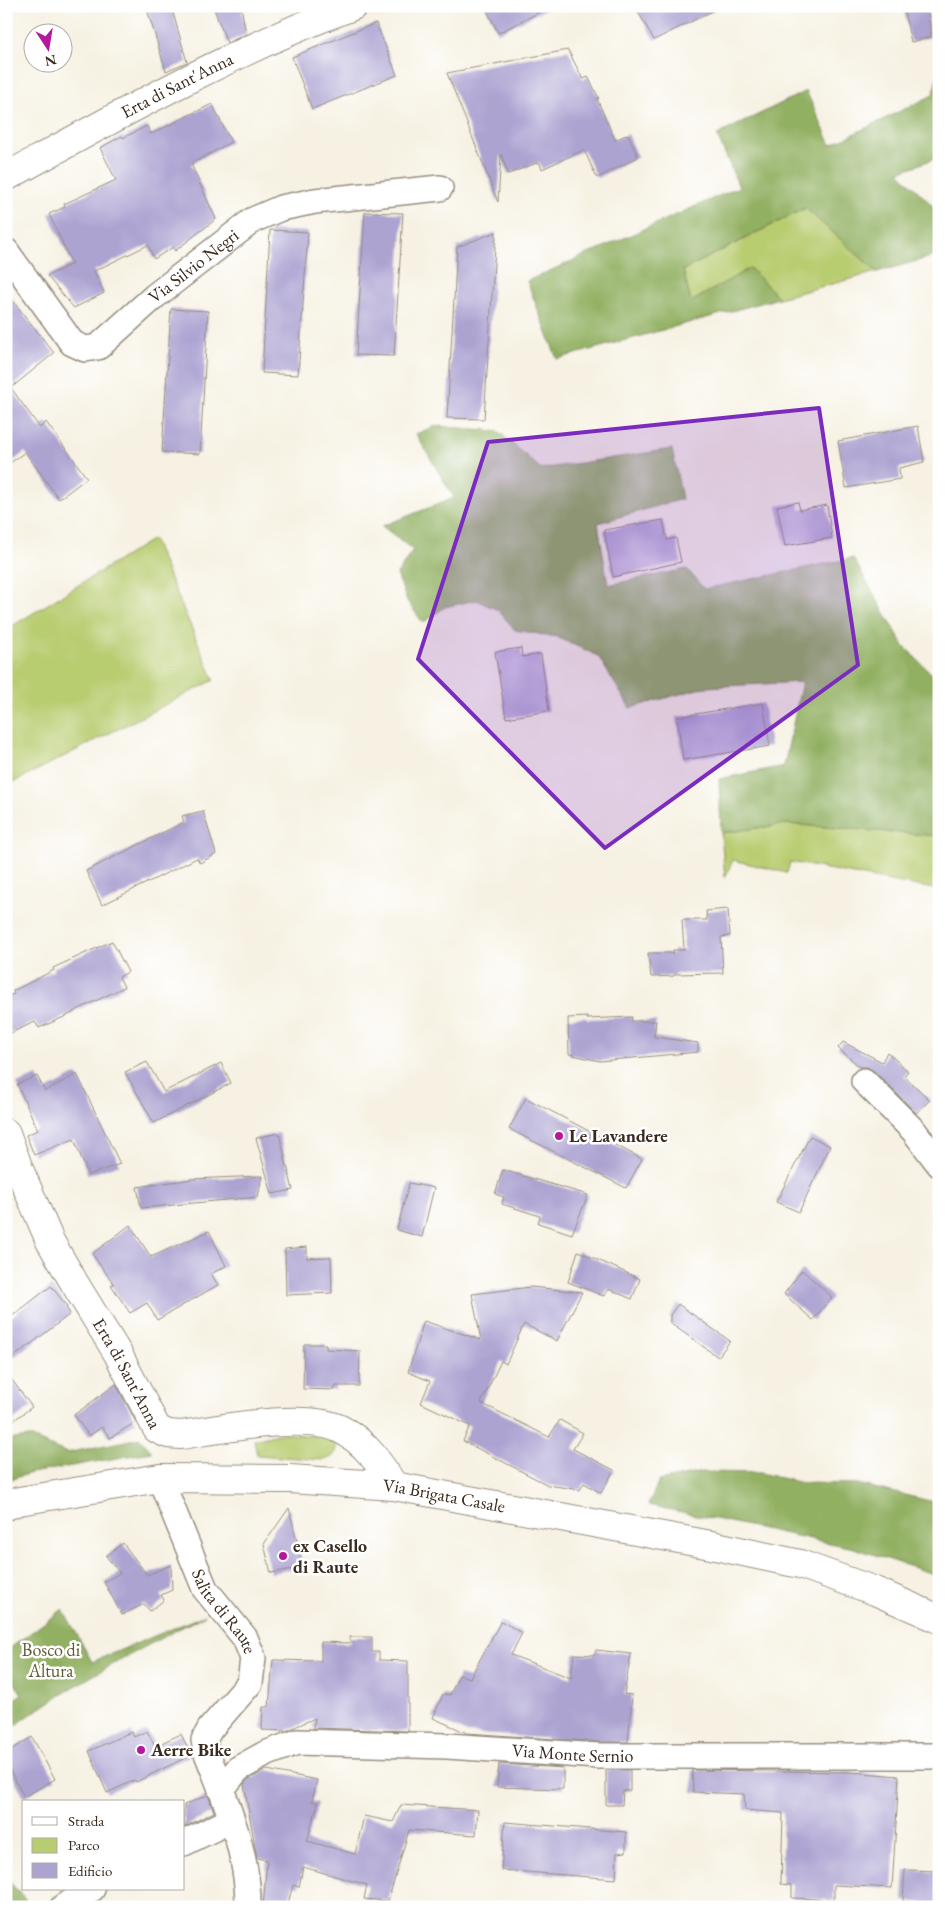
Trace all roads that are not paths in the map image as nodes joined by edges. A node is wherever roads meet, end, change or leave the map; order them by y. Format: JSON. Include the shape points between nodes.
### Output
{"nodes":[{"id":1,"x":353,"y":6,"type":"edge"},
{"id":2,"x":6,"y":177,"type":"edge"},
{"id":3,"x":440,"y":188,"type":"dead end"},
{"id":4,"x":6,"y":251,"type":"edge"},
{"id":5,"x":864,"y":1081,"type":"dead end"},
{"id":6,"x":6,"y":1133,"type":"edge"},
{"id":7,"x":939,"y":1164,"type":"edge"},
{"id":8,"x":160,"y":1478,"type":"junction"},
{"id":9,"x":394,"y":1486,"type":"junction"},
{"id":10,"x":6,"y":1506,"type":"edge"},
{"id":11,"x":875,"y":1591,"type":"junction"},
{"id":12,"x":939,"y":1619,"type":"edge"},
{"id":13,"x":939,"y":1632,"type":"edge"},
{"id":14,"x":939,"y":1756,"type":"edge"},
{"id":15,"x":220,"y":1790,"type":"junction"},
{"id":16,"x":231,"y":1820,"type":"junction"},
{"id":17,"x":185,"y":1843,"type":"edge"},
{"id":18,"x":90,"y":1890,"type":"edge"},
{"id":19,"x":63,"y":1907,"type":"edge"},
{"id":20,"x":248,"y":1907,"type":"edge"}],
"edges":[{"from":1,"to":2,"type":"main road","name":"Erta di Sant'Anna","via":[[304,24],[222,62]]},
{"from":3,"to":4,"type":"street","name":"Via Silvio Negri","via":[[315,201],[281,208],[253,220],[155,296],[106,342],[94,349],[81,348],[72,342]]},
{"from":5,"to":7,"type":"street","via":[[914,1131]]},
{"from":6,"to":9,"type":"main road","name":"Erta di Sant'Anna","via":[[50,1241],[118,1354],[157,1429],[168,1434],[182,1434],[290,1421],[320,1423],[340,1428],[359,1442],[376,1457]]},
{"from":8,"to":9,"type":"main road","name":"Via Brigata Casale","via":[[290,1479]]},
{"from":8,"to":10,"type":"main road","name":"Via Brigata Casale","via":[[19,1501]]},
{"from":8,"to":15,"type":"street","name":"Salita di Raute","via":[[205,1589],[245,1638],[252,1658],[250,1684],[204,1740]]},
{"from":9,"to":11,"type":"main road","name":"Via Brigata Casale","via":[[791,1562]]},
{"from":11,"to":12,"type":"main road","name":"Via Brigata Casale"},
{"from":11,"to":13,"type":"main road","name":"Via Brigata Casale"},
{"from":14,"to":15,"type":"street","name":"Via Monte Sernio","via":[[598,1756],[447,1746],[297,1742],[264,1754],[238,1769]]},
{"from":15,"to":16,"type":"street","name":"Salita di Raute"},
{"from":16,"to":17,"type":"street"},
{"from":16,"to":20,"type":"street","name":"Salita di Raute","via":[[248,1886]]},
{"from":18,"to":19,"type":"street"}]}
